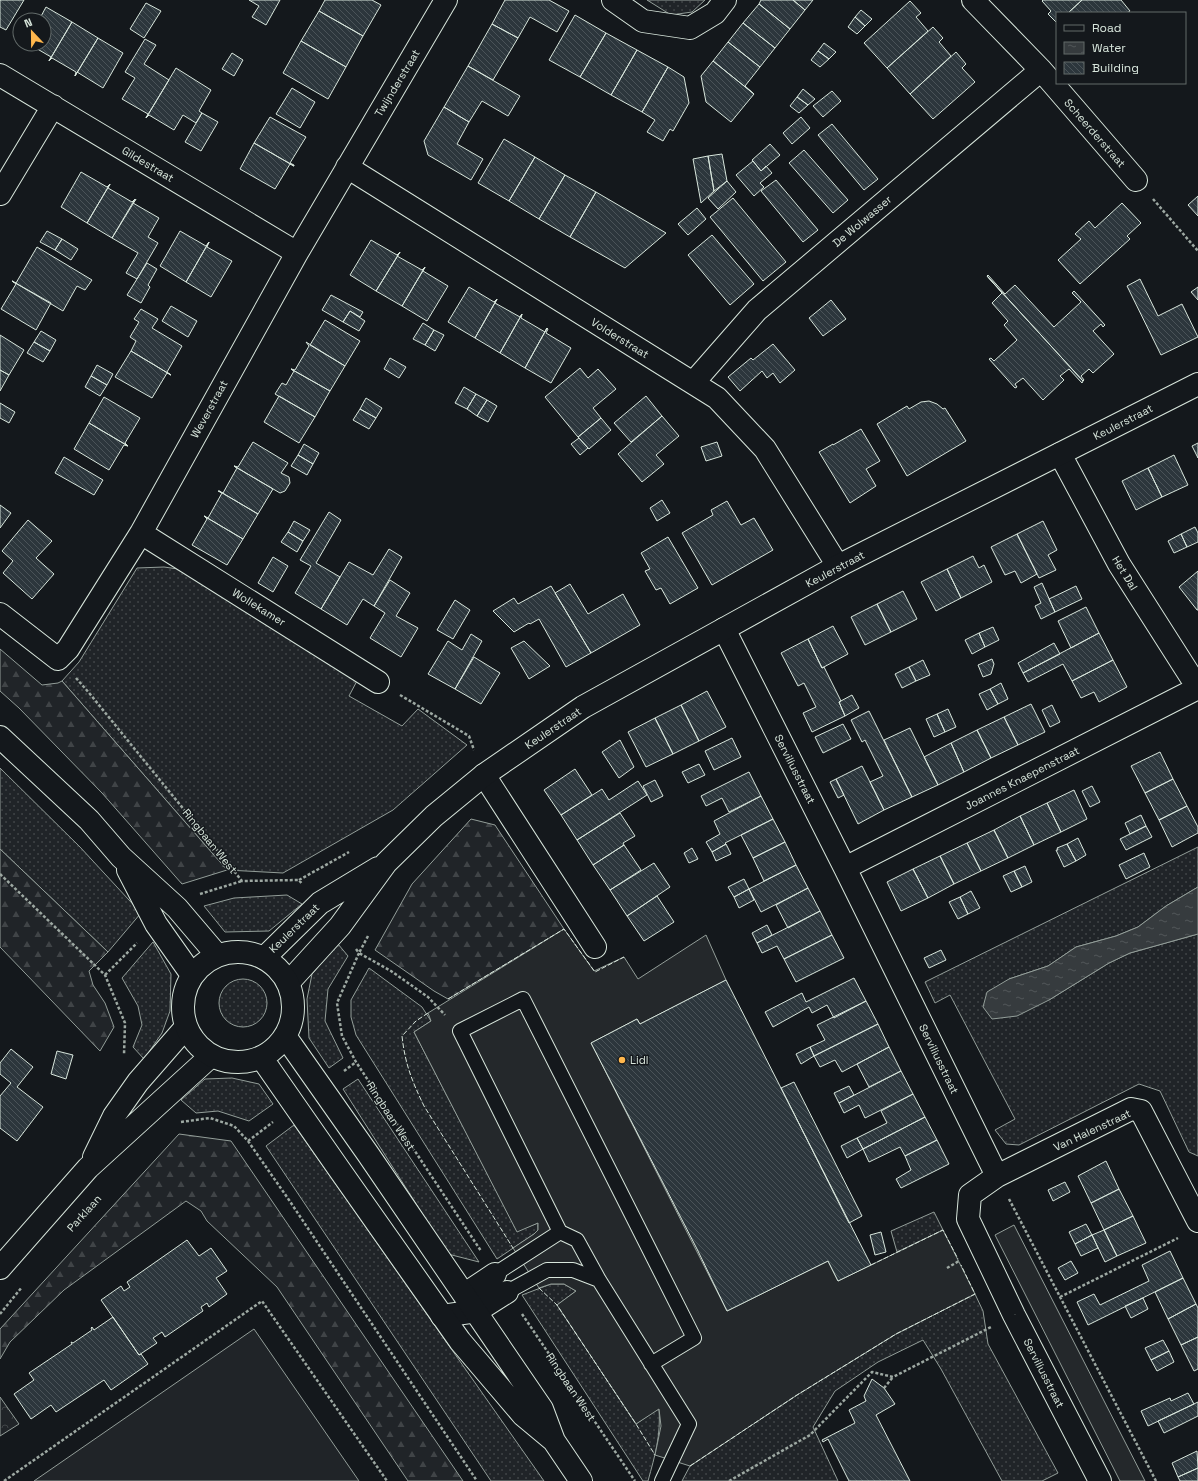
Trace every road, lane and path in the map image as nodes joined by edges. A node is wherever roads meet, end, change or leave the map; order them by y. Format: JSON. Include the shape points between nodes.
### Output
{"nodes":[{"id":1,"x":613,"y":0,"type":"edge"},
{"id":2,"x":725,"y":0,"type":"edge"},
{"id":3,"x":973,"y":0,"type":"edge"},
{"id":4,"x":444,"y":1,"type":"edge"},
{"id":5,"x":1041,"y":70,"type":"junction"},
{"id":6,"x":0,"y":75,"type":"edge"},
{"id":7,"x":53,"y":106,"type":"junction"},
{"id":8,"x":347,"y":167,"type":"junction"},
{"id":9,"x":1136,"y":180,"type":"joint"},
{"id":10,"x":0,"y":194,"type":"edge"},
{"id":11,"x":1198,"y":251,"type":"edge"},
{"id":12,"x":297,"y":253,"type":"junction"},
{"id":13,"x":692,"y":383,"type":"junction"},
{"id":14,"x":1198,"y":384,"type":"edge"},
{"id":15,"x":1060,"y":454,"type":"junction"},
{"id":16,"x":140,"y":533,"type":"junction"},
{"id":17,"x":838,"y":566,"type":"junction"},
{"id":18,"x":0,"y":614,"type":"edge"},
{"id":19,"x":724,"y":629,"type":"junction"},
{"id":20,"x":63,"y":654,"type":"junction"},
{"id":21,"x":378,"y":682,"type":"joint"},
{"id":22,"x":1198,"y":688,"type":"edge"},
{"id":23,"x":0,"y":737,"type":"edge"},
{"id":24,"x":484,"y":775,"type":"junction"},
{"id":25,"x":121,"y":857,"type":"junction"},
{"id":26,"x":386,"y":863,"type":"junction"},
{"id":27,"x":845,"y":868,"type":"junction"},
{"id":28,"x":0,"y":874,"type":"edge"},
{"id":29,"x":320,"y":903,"type":"junction"},
{"id":30,"x":340,"y":926,"type":"junction"},
{"id":31,"x":596,"y":947,"type":"dead end"},
{"id":32,"x":359,"y":953,"type":"junction"},
{"id":33,"x":217,"y":955,"type":"junction"},
{"id":34,"x":264,"y":958,"type":"junction"},
{"id":35,"x":192,"y":975,"type":"junction"},
{"id":36,"x":288,"y":983,"type":"junction"},
{"id":37,"x":186,"y":1027,"type":"junction"},
{"id":38,"x":460,"y":1031,"type":"junction"},
{"id":39,"x":285,"y":1036,"type":"junction"},
{"id":40,"x":211,"y":1056,"type":"junction"},
{"id":41,"x":261,"y":1057,"type":"junction"},
{"id":42,"x":138,"y":1082,"type":"junction"},
{"id":43,"x":159,"y":1104,"type":"junction"},
{"id":44,"x":88,"y":1168,"type":"junction"},
{"id":45,"x":997,"y":1176,"type":"junction"},
{"id":46,"x":1192,"y":1194,"type":"edge"},
{"id":47,"x":1191,"y":1228,"type":"edge"},
{"id":48,"x":560,"y":1232,"type":"junction"},
{"id":49,"x":0,"y":1268,"type":"edge"},
{"id":50,"x":496,"y":1274,"type":"junction"},
{"id":51,"x":599,"y":1280,"type":"junction"},
{"id":52,"x":23,"y":1286,"type":"dead end"},
{"id":53,"x":507,"y":1292,"type":"junction"},
{"id":54,"x":1060,"y":1297,"type":"junction"},
{"id":55,"x":471,"y":1303,"type":"junction"},
{"id":56,"x":0,"y":1314,"type":"edge"},
{"id":57,"x":1014,"y":1315,"type":"junction"},
{"id":58,"x":442,"y":1316,"type":"junction"},
{"id":59,"x":651,"y":1364,"type":"junction"},
{"id":60,"x":893,"y":1377,"type":"junction"},
{"id":61,"x":884,"y":1388,"type":"dead end"},
{"id":62,"x":554,"y":1441,"type":"junction"},
{"id":63,"x":4,"y":1481,"type":"edge"},
{"id":64,"x":387,"y":1481,"type":"edge"},
{"id":65,"x":477,"y":1481,"type":"edge"},
{"id":66,"x":581,"y":1481,"type":"edge"},
{"id":67,"x":635,"y":1481,"type":"edge"},
{"id":68,"x":662,"y":1481,"type":"edge"},
{"id":69,"x":729,"y":1481,"type":"edge"},
{"id":70,"x":1100,"y":1481,"type":"edge"},
{"id":71,"x":1156,"y":1481,"type":"edge"}],
"edges":[{"from":1,"to":2,"type":"street","via":[[643,20],[690,28],[715,13]]},
{"from":3,"to":5,"type":"street","name":"Scheerderstraat"},
{"from":4,"to":8,"type":"street","name":"Twijnderstraat"},
{"from":5,"to":9,"type":"street","name":"Scheerderstraat"},
{"from":5,"to":13,"type":"street","name":"De Wolwasser","via":[[757,310]]},
{"from":6,"to":7,"type":"street","name":"Gildestraat"},
{"from":7,"to":10,"type":"street"},
{"from":7,"to":12,"type":"street","name":"Gildestraat"},
{"from":8,"to":12,"type":"street","name":"Weverstraat"},
{"from":8,"to":13,"type":"street","name":"Volderstraat"},
{"from":9,"to":11,"type":"path"},
{"from":12,"to":16,"type":"street","name":"Weverstraat"},
{"from":13,"to":17,"type":"street","name":"Volderstraat","via":[[717,398],[765,449]]},
{"from":14,"to":15,"type":"street","name":"Keulerstraat"},
{"from":15,"to":17,"type":"street","name":"Keulerstraat"},
{"from":15,"to":22,"type":"street","name":"Het Dal","via":[[1119,564]]},
{"from":16,"to":20,"type":"street","name":"Weverstraat"},
{"from":16,"to":21,"type":"street","name":"Wollekamer"},
{"from":17,"to":19,"type":"street","name":"Keulerstraat"},
{"from":18,"to":20,"type":"street"},
{"from":19,"to":24,"type":"street","name":"Keulerstraat","via":[[583,707]]},
{"from":19,"to":27,"type":"street","name":"Serviliusstraat"},
{"from":20,"to":29,"type":"path","name":"Ringbaan West","via":[[90,694],[242,880],[299,880]]},
{"from":21,"to":24,"type":"path","via":[[469,736]]},
{"from":22,"to":27,"type":"street","name":"Joannes Knaepenstraat"},
{"from":23,"to":25,"type":"street","via":[[89,820]]},
{"from":24,"to":26,"type":"street","name":"Keulerstraat","via":[[434,816]]},
{"from":24,"to":31,"type":"street"},
{"from":25,"to":33,"type":"street","via":[[177,908]]},
{"from":25,"to":35,"type":"street","via":[[156,924]]},
{"from":26,"to":29,"type":"street","name":"Keulerstraat"},
{"from":26,"to":30,"type":"street","name":"Keulerstraat"},
{"from":27,"to":45,"type":"street","name":"Serviliusstraat"},
{"from":28,"to":42,"type":"path","via":[[105,975],[125,1023],[124,1067]]},
{"from":29,"to":34,"type":"street","name":"Keulerstraat"},
{"from":30,"to":32,"type":"path"},
{"from":30,"to":36,"type":"street","name":"Keulerstraat"},
{"from":32,"to":38,"type":"path","via":[[392,971],[428,997]]},
{"from":32,"to":50,"type":"path","name":"Ringbaan West","via":[[337,1003],[342,1036],[356,1062]]},
{"from":33,"to":34,"type":"street","via":[[241,951]]},
{"from":33,"to":35,"type":"street","via":[[203,963]]},
{"from":34,"to":36,"type":"street","via":[[278,968]]},
{"from":35,"to":37,"type":"street","via":[[182,1001]]},
{"from":36,"to":39,"type":"street","via":[[293,1015]]},
{"from":37,"to":40,"type":"street","via":[[192,1039]]},
{"from":37,"to":42,"type":"street"},
{"from":38,"to":48,"type":"lane"},
{"from":38,"to":59,"type":"lane","via":[[523,999],[694,1338]]},
{"from":39,"to":41,"type":"street","via":[[275,1048]]},
{"from":39,"to":55,"type":"street"},
{"from":40,"to":41,"type":"street","via":[[236,1062]]},
{"from":40,"to":43,"type":"street"},
{"from":41,"to":58,"type":"street"},
{"from":42,"to":44,"type":"street","via":[[114,1116]]},
{"from":43,"to":44,"type":"street"},
{"from":43,"to":65,"type":"path","via":[[180,1122],[210,1118],[234,1126],[248,1141]]},
{"from":44,"to":49,"type":"street"},
{"from":45,"to":46,"type":"street","name":"Van Halenstraat","via":[[1131,1109],[1141,1111]]},
{"from":45,"to":54,"type":"path"},
{"from":45,"to":57,"type":"street","name":"Serviliusstraat","via":[[970,1195],[968,1219]]},
{"from":46,"to":47,"type":"street","name":"Van Halenstraat"},
{"from":47,"to":54,"type":"path"},
{"from":48,"to":50,"type":"lane"},
{"from":48,"to":51,"type":"lane","via":[[577,1240]]},
{"from":50,"to":55,"type":"street"},
{"from":51,"to":53,"type":"lane","via":[[573,1270],[547,1270]]},
{"from":51,"to":59,"type":"lane"},
{"from":52,"to":56,"type":"path"},
{"from":53,"to":55,"type":"street"},
{"from":53,"to":67,"type":"path","name":"Ringbaan West"},
{"from":54,"to":71,"type":"path"},
{"from":55,"to":58,"type":"street"},
{"from":55,"to":62,"type":"street","via":[[542,1409]]},
{"from":57,"to":60,"type":"path"},
{"from":57,"to":70,"type":"street","name":"Serviliusstraat"},
{"from":58,"to":62,"type":"street","via":[[523,1415]]},
{"from":59,"to":68,"type":"lane","via":[[689,1424]]},
{"from":60,"to":61,"type":"path"},
{"from":60,"to":69,"type":"path","via":[[872,1372],[810,1435]]},
{"from":62,"to":66,"type":"street"},
{"from":63,"to":64,"type":"path","via":[[262,1301]]}]}
